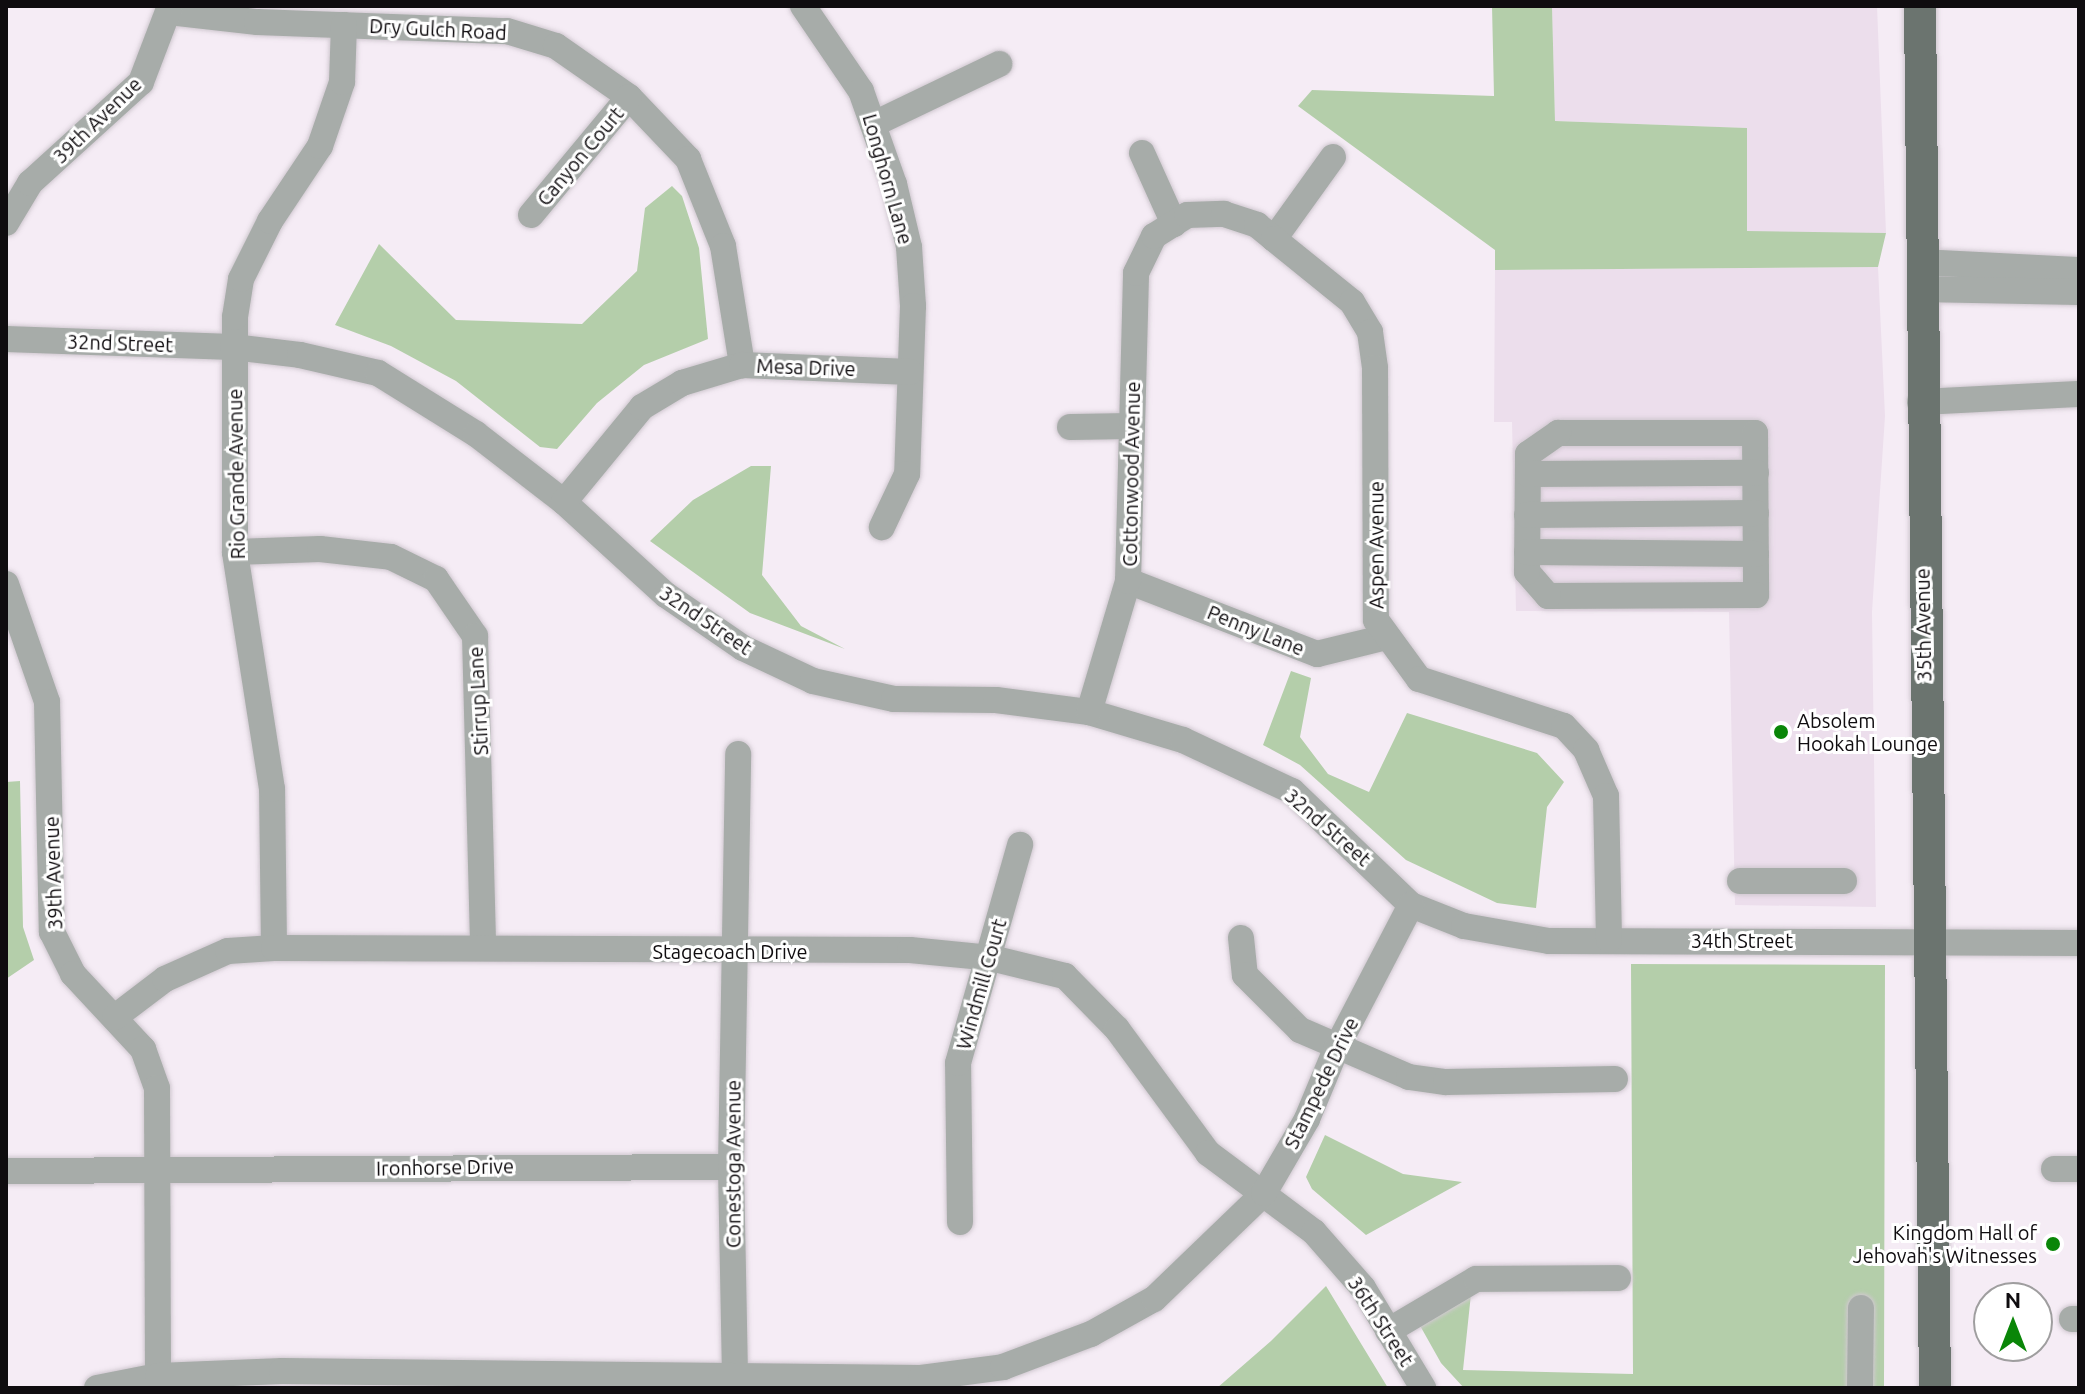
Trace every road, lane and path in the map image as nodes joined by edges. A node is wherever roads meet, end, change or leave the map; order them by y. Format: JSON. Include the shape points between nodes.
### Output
{"nodes":[{"id":1,"x":803,"y":6,"type":"edge"},
{"id":2,"x":1920,"y":6,"type":"edge"},
{"id":3,"x":170,"y":9,"type":"edge"},
{"id":4,"x":344,"y":25,"type":"junction"},
{"id":5,"x":999,"y":64,"type":"dead end"},
{"id":6,"x":629,"y":97,"type":"junction"},
{"id":7,"x":874,"y":124,"type":"junction"},
{"id":8,"x":1142,"y":153,"type":"dead end"},
{"id":9,"x":1333,"y":157,"type":"dead end"},
{"id":10,"x":531,"y":215,"type":"dead end"},
{"id":11,"x":6,"y":223,"type":"edge"},
{"id":12,"x":1164,"y":230,"type":"junction"},
{"id":13,"x":1274,"y":239,"type":"junction"},
{"id":14,"x":1920,"y":275,"type":"junction"},
{"id":15,"x":2078,"y":281,"type":"edge"},
{"id":16,"x":6,"y":339,"type":"edge"},
{"id":17,"x":233,"y":347,"type":"junction"},
{"id":18,"x":742,"y":365,"type":"junction"},
{"id":19,"x":910,"y":372,"type":"junction"},
{"id":20,"x":2079,"y":394,"type":"edge"},
{"id":21,"x":1920,"y":402,"type":"junction"},
{"id":22,"x":1132,"y":426,"type":"junction"},
{"id":23,"x":1070,"y":427,"type":"dead end"},
{"id":24,"x":1756,"y":473,"type":"junction"},
{"id":25,"x":1528,"y":474,"type":"junction"},
{"id":26,"x":564,"y":502,"type":"junction"},
{"id":27,"x":1756,"y":513,"type":"junction"},
{"id":28,"x":1527,"y":515,"type":"junction"},
{"id":29,"x":882,"y":527,"type":"dead end"},
{"id":30,"x":235,"y":552,"type":"junction"},
{"id":31,"x":1527,"y":552,"type":"junction"},
{"id":32,"x":1756,"y":554,"type":"junction"},
{"id":33,"x":1128,"y":581,"type":"junction"},
{"id":34,"x":6,"y":584,"type":"edge"},
{"id":35,"x":1387,"y":637,"type":"junction"},
{"id":36,"x":1089,"y":712,"type":"junction"},
{"id":37,"x":738,"y":754,"type":"dead end"},
{"id":38,"x":1020,"y":845,"type":"dead end"},
{"id":39,"x":1740,"y":881,"type":"dead end"},
{"id":40,"x":1844,"y":881,"type":"dead end"},
{"id":41,"x":1411,"y":905,"type":"junction"},
{"id":42,"x":1241,"y":938,"type":"dead end"},
{"id":43,"x":1609,"y":940,"type":"junction"},
{"id":44,"x":1930,"y":940,"type":"junction"},
{"id":45,"x":2079,"y":943,"type":"edge"},
{"id":46,"x":483,"y":946,"type":"junction"},
{"id":47,"x":274,"y":948,"type":"junction"},
{"id":48,"x":737,"y":952,"type":"junction"},
{"id":49,"x":991,"y":958,"type":"junction"},
{"id":50,"x":115,"y":1017,"type":"junction"},
{"id":51,"x":1337,"y":1047,"type":"junction"},
{"id":52,"x":1615,"y":1079,"type":"dead end"},
{"id":53,"x":731,"y":1167,"type":"junction"},
{"id":54,"x":159,"y":1169,"type":"junction"},
{"id":55,"x":6,"y":1171,"type":"edge"},
{"id":56,"x":1264,"y":1193,"type":"junction"},
{"id":57,"x":960,"y":1222,"type":"dead end"},
{"id":58,"x":1618,"y":1278,"type":"dead end"},
{"id":59,"x":1861,"y":1308,"type":"dead end"},
{"id":60,"x":1388,"y":1331,"type":"junction"},
{"id":61,"x":735,"y":1376,"type":"junction"},
{"id":62,"x":477,"y":1381,"type":"edge"},
{"id":63,"x":158,"y":1382,"type":"edge"},
{"id":64,"x":921,"y":1383,"type":"edge"},
{"id":65,"x":97,"y":1388,"type":"edge"},
{"id":66,"x":1423,"y":1388,"type":"edge"},
{"id":67,"x":1860,"y":1388,"type":"edge"},
{"id":68,"x":1935,"y":1388,"type":"edge"}],
"edges":[{"from":1,"to":7,"type":"street","name":"Longhorn Lane","via":[[861,91]]},
{"from":2,"to":14,"type":"main road","name":"35th Avenue"},
{"from":3,"to":4,"type":"street","name":"Dry Gulch Road","via":[[257,22]]},
{"from":3,"to":11,"type":"street","name":"39th Avenue","via":[[141,82],[30,183]]},
{"from":4,"to":6,"type":"street","name":"Dry Gulch Road","via":[[507,31],[556,46]]},
{"from":4,"to":17,"type":"street","name":"Rio Grande Avenue","via":[[338,95],[320,146],[270,221],[241,279]]},
{"from":5,"to":7,"type":"street"},
{"from":6,"to":10,"type":"street","name":"Canyon Court"},
{"from":6,"to":18,"type":"street","name":"Dry Gulch Road","via":[[688,159],[711,212],[723,246]]},
{"from":7,"to":19,"type":"street","name":"Longhorn Lane","via":[[909,247]]},
{"from":8,"to":12,"type":"street"},
{"from":9,"to":13,"type":"street"},
{"from":12,"to":13,"type":"street","name":"Aspen Avenue","via":[[1187,215],[1224,214],[1257,225]]},
{"from":12,"to":22,"type":"street","name":"Cottonwood Avenue","via":[[1136,273]]},
{"from":13,"to":35,"type":"street","name":"Aspen Avenue","via":[[1352,302],[1370,332],[1375,368],[1376,620]]},
{"from":14,"to":15,"type":"street"},
{"from":14,"to":21,"type":"main road","name":"35th Avenue"},
{"from":16,"to":17,"type":"street","name":"32nd Street"},
{"from":17,"to":26,"type":"street","name":"32nd Street","via":[[378,373],[476,434]]},
{"from":17,"to":30,"type":"street","name":"Rio Grande Avenue"},
{"from":18,"to":19,"type":"street","name":"Mesa Drive"},
{"from":18,"to":26,"type":"street","name":"Mesa Drive","via":[[682,383],[642,407]]},
{"from":19,"to":29,"type":"street","name":"Longhorn Lane","via":[[907,474]]},
{"from":20,"to":21,"type":"street"},
{"from":21,"to":44,"type":"main road","name":"35th Avenue"},
{"from":22,"to":23,"type":"street"},
{"from":22,"to":33,"type":"street","name":"Cottonwood Avenue"},
{"from":24,"to":25,"type":"street"},
{"from":24,"to":25,"type":"street","via":[[1755,433],[1558,433],[1528,454]]},
{"from":24,"to":27,"type":"street"},
{"from":25,"to":28,"type":"street"},
{"from":26,"to":36,"type":"street","name":"32nd Street","via":[[666,595],[743,648],[813,681],[894,699],[996,700]]},
{"from":27,"to":28,"type":"street"},
{"from":27,"to":32,"type":"street"},
{"from":28,"to":31,"type":"street"},
{"from":30,"to":46,"type":"street","name":"Stirrup Lane","via":[[320,549],[391,557],[436,579],[475,636]]},
{"from":30,"to":47,"type":"street","name":"Rio Grande Avenue","via":[[272,789]]},
{"from":31,"to":32,"type":"street"},
{"from":31,"to":32,"type":"street","via":[[1527,572],[1548,596],[1756,595]]},
{"from":33,"to":35,"type":"street","name":"Penny Lane","via":[[1317,654]]},
{"from":33,"to":36,"type":"street","name":"Cottonwood Avenue"},
{"from":34,"to":50,"type":"street","name":"39th Avenue","via":[[47,702],[52,932],[73,974]]},
{"from":35,"to":43,"type":"street","name":"Aspen Avenue","via":[[1419,679],[1564,726],[1586,750],[1606,796]]},
{"from":36,"to":41,"type":"street","name":"32nd Street","via":[[1183,740],[1292,791]]},
{"from":37,"to":48,"type":"street","name":"Conestoga Avenue"},
{"from":38,"to":49,"type":"street","name":"Windmill Court"},
{"from":39,"to":40,"type":"street"},
{"from":41,"to":43,"type":"street","name":"34th Street","via":[[1464,926],[1549,941]]},
{"from":41,"to":51,"type":"street","name":"Stampede Drive"},
{"from":42,"to":51,"type":"street","via":[[1245,975],[1266,1002],[1300,1030]]},
{"from":43,"to":44,"type":"street","name":"34th Street"},
{"from":44,"to":45,"type":"street","name":"34th Street"},
{"from":44,"to":68,"type":"main road","name":"35th Avenue"},
{"from":46,"to":47,"type":"street","name":"Stagecoach Drive"},
{"from":46,"to":48,"type":"street","name":"Stagecoach Drive"},
{"from":47,"to":50,"type":"street","name":"Stagecoach Drive","via":[[216,956],[165,979]]},
{"from":48,"to":49,"type":"street","name":"Stagecoach Drive","via":[[910,950]]},
{"from":48,"to":53,"type":"street","name":"Conestoga Avenue"},
{"from":49,"to":56,"type":"street","name":"Stagecoach Drive","via":[[1065,976],[1117,1029],[1208,1153]]},
{"from":49,"to":57,"type":"street","name":"Windmill Court","via":[[958,1063]]},
{"from":50,"to":54,"type":"street","name":"39th Avenue","via":[[143,1049],[157,1088]]},
{"from":51,"to":52,"type":"street","via":[[1409,1077],[1446,1082]]},
{"from":51,"to":56,"type":"street","name":"Stampede Drive","via":[[1307,1119]]},
{"from":53,"to":54,"type":"street","name":"Ironhorse Drive"},
{"from":53,"to":61,"type":"street","name":"Conestoga Avenue"},
{"from":54,"to":55,"type":"street","name":"Ironhorse Drive"},
{"from":54,"to":63,"type":"street","name":"39th Avenue"},
{"from":56,"to":60,"type":"street","name":"36th Street","via":[[1314,1232],[1363,1288]]},
{"from":56,"to":64,"type":"street","name":"Stampede Drive","via":[[1154,1299],[1091,1334],[1003,1367]]},
{"from":58,"to":60,"type":"street","via":[[1476,1279]]},
{"from":59,"to":67,"type":"street"},
{"from":60,"to":66,"type":"street","name":"36th Street"},
{"from":61,"to":62,"type":"street","name":"Stampede Drive"},
{"from":61,"to":64,"type":"street","name":"Stampede Drive"},
{"from":62,"to":63,"type":"street","name":"Stampede Drive"},
{"from":63,"to":65,"type":"street","name":"Stampede Drive"}]}
